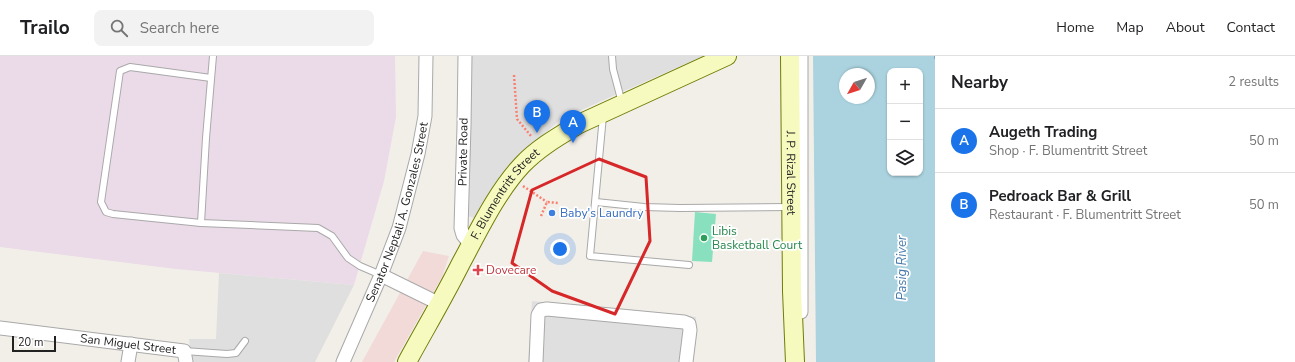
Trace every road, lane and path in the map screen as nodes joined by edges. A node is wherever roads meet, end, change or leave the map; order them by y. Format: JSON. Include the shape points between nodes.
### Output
{"nodes":[{"id":1,"x":213,"y":56,"type":"edge"},
{"id":2,"x":426,"y":56,"type":"edge"},
{"id":3,"x":464,"y":56,"type":"edge"},
{"id":4,"x":612,"y":56,"type":"edge"},
{"id":5,"x":727,"y":56,"type":"edge"},
{"id":6,"x":790,"y":56,"type":"edge"},
{"id":7,"x":801,"y":56,"type":"edge"},
{"id":8,"x":514,"y":75,"type":"dead end"},
{"id":9,"x":211,"y":78,"type":"junction"},
{"id":10,"x":622,"y":104,"type":"junction"},
{"id":11,"x":603,"y":113,"type":"junction"},
{"id":12,"x":542,"y":148,"type":"junction"},
{"id":13,"x":511,"y":178,"type":"junction"},
{"id":14,"x":547,"y":202,"type":"junction"},
{"id":15,"x":596,"y":202,"type":"junction"},
{"id":16,"x":558,"y":203,"type":"dead end"},
{"id":17,"x":792,"y":207,"type":"junction"},
{"id":18,"x":541,"y":216,"type":"dead end"},
{"id":19,"x":201,"y":223,"type":"junction"},
{"id":20,"x":471,"y":245,"type":"junction"},
{"id":21,"x":689,"y":265,"type":"dead end"},
{"id":22,"x":381,"y":275,"type":"junction"},
{"id":23,"x":440,"y":304,"type":"junction"},
{"id":24,"x":0,"y":328,"type":"edge"},
{"id":25,"x":245,"y":341,"type":"dead end"},
{"id":26,"x":131,"y":344,"type":"junction"},
{"id":27,"x":185,"y":357,"type":"edge"},
{"id":28,"x":128,"y":362,"type":"edge"},
{"id":29,"x":343,"y":362,"type":"edge"},
{"id":30,"x":407,"y":362,"type":"edge"},
{"id":31,"x":536,"y":362,"type":"edge"},
{"id":32,"x":686,"y":362,"type":"edge"},
{"id":33,"x":795,"y":362,"type":"edge"},
{"id":34,"x":803,"y":362,"type":"edge"}],
"edges":[{"from":1,"to":9,"type":"lane"},
{"from":2,"to":22,"type":"street","name":"Senator Neptali A. Gonzales Street","via":[[425,116],[418,154],[399,228]]},
{"from":3,"to":20,"type":"street","name":"Private Road","via":[[461,228]]},
{"from":4,"to":10,"type":"lane"},
{"from":5,"to":10,"type":"street","name":"F. Blumentritt Street"},
{"from":6,"to":17,"type":"street","name":"J. P. Rizal Street"},
{"from":7,"to":34,"type":"street"},
{"from":8,"to":12,"type":"path","via":[[517,119]]},
{"from":9,"to":19,"type":"lane"},
{"from":9,"to":19,"type":"lane","via":[[130,67],[120,71],[101,202],[106,212],[113,214]]},
{"from":10,"to":11,"type":"street","name":"F. Blumentritt Street"},
{"from":11,"to":12,"type":"street","name":"F. Blumentritt Street","via":[[579,124]]},
{"from":11,"to":15,"type":"lane"},
{"from":12,"to":13,"type":"street","name":"F. Blumentritt Street"},
{"from":13,"to":14,"type":"path"},
{"from":13,"to":20,"type":"street","name":"F. Blumentritt Street"},
{"from":14,"to":16,"type":"path"},
{"from":14,"to":18,"type":"path"},
{"from":15,"to":17,"type":"lane","via":[[680,208]]},
{"from":15,"to":21,"type":"lane","via":[[590,256]]},
{"from":17,"to":33,"type":"street","name":"J. P. Rizal Street"},
{"from":19,"to":22,"type":"lane","via":[[318,228],[332,236],[348,258]]},
{"from":20,"to":23,"type":"street","name":"F. Blumentritt Street"},
{"from":22,"to":23,"type":"street"},
{"from":22,"to":29,"type":"street","name":"Senator Neptali A. Gonzales Street"},
{"from":23,"to":30,"type":"street","name":"F. Blumentritt Street"},
{"from":24,"to":26,"type":"street","name":"San Miguel Street"},
{"from":25,"to":27,"type":"lane","via":[[236,353]]},
{"from":26,"to":27,"type":"street","name":"San Miguel Street"},
{"from":26,"to":28,"type":"street"},
{"from":31,"to":32,"type":"street","via":[[538,315],[541,310],[547,309],[684,322],[689,324],[690,330]]}]}
